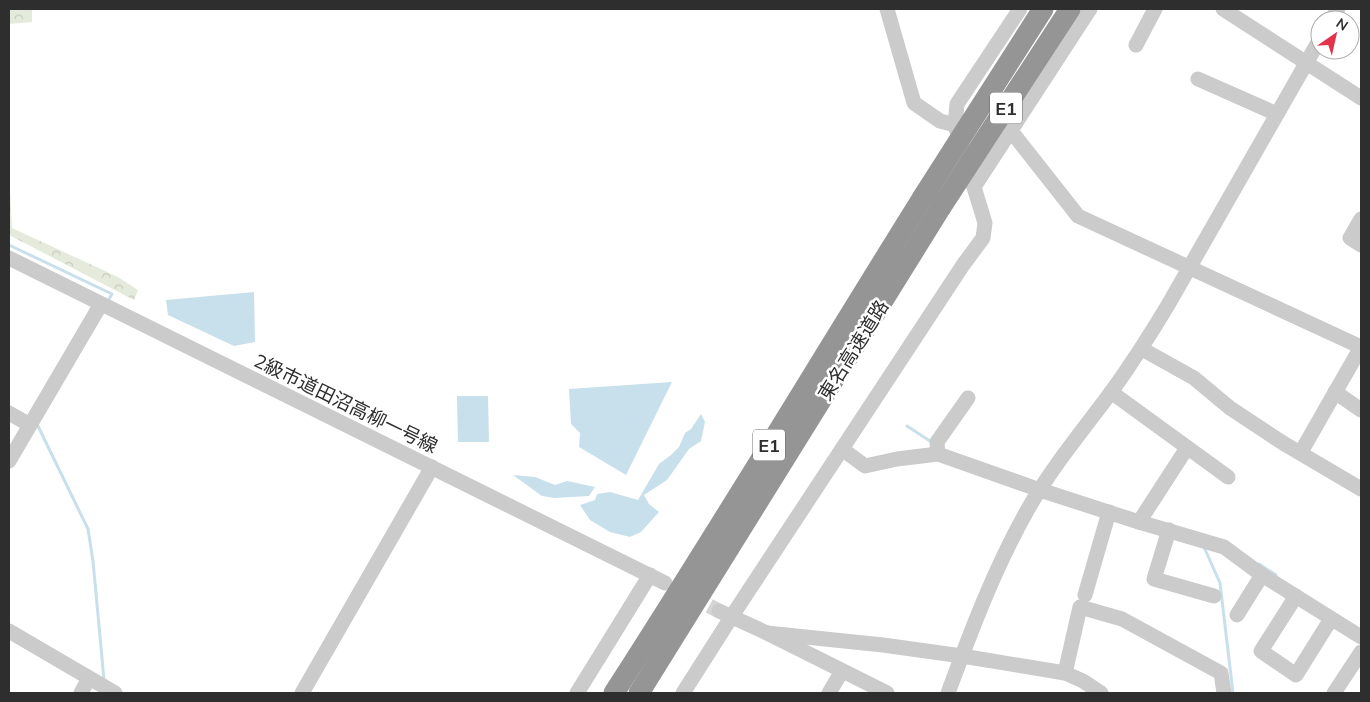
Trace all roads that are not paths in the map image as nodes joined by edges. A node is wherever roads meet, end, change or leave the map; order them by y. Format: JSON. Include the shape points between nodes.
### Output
{"nodes":[{"id":1,"x":887,"y":9,"type":"edge"},
{"id":2,"x":1020,"y":9,"type":"edge"},
{"id":3,"x":1043,"y":9,"type":"edge"},
{"id":4,"x":1070,"y":9,"type":"edge"},
{"id":5,"x":1090,"y":9,"type":"edge"},
{"id":6,"x":1154,"y":9,"type":"edge"},
{"id":7,"x":1223,"y":9,"type":"edge"},
{"id":8,"x":1136,"y":45,"type":"dead end"},
{"id":9,"x":1310,"y":56,"type":"edge"},
{"id":10,"x":1306,"y":63,"type":"junction"},
{"id":11,"x":1198,"y":79,"type":"dead end"},
{"id":12,"x":1361,"y":98,"type":"edge"},
{"id":13,"x":1277,"y":114,"type":"junction"},
{"id":14,"x":955,"y":125,"type":"junction"},
{"id":15,"x":1011,"y":131,"type":"junction"},
{"id":16,"x":974,"y":187,"type":"junction"},
{"id":17,"x":932,"y":202,"type":"junction"},
{"id":18,"x":1361,"y":219,"type":"edge"},
{"id":19,"x":1361,"y":245,"type":"edge"},
{"id":20,"x":9,"y":258,"type":"edge"},
{"id":21,"x":1190,"y":268,"type":"junction"},
{"id":22,"x":101,"y":304,"type":"junction"},
{"id":23,"x":1142,"y":349,"type":"junction"},
{"id":24,"x":1111,"y":392,"type":"junction"},
{"id":25,"x":1334,"y":392,"type":"junction"},
{"id":26,"x":968,"y":398,"type":"dead end"},
{"id":27,"x":1361,"y":410,"type":"edge"},
{"id":28,"x":9,"y":413,"type":"edge"},
{"id":29,"x":30,"y":425,"type":"junction"},
{"id":30,"x":842,"y":449,"type":"junction"},
{"id":31,"x":1301,"y":452,"type":"junction"},
{"id":32,"x":938,"y":454,"type":"junction"},
{"id":33,"x":1183,"y":454,"type":"dead end"},
{"id":34,"x":9,"y":461,"type":"edge"},
{"id":35,"x":432,"y":468,"type":"junction"},
{"id":36,"x":1228,"y":477,"type":"dead end"},
{"id":37,"x":1361,"y":489,"type":"edge"},
{"id":38,"x":1040,"y":490,"type":"junction"},
{"id":39,"x":1109,"y":512,"type":"junction"},
{"id":40,"x":1140,"y":522,"type":"junction"},
{"id":41,"x":1169,"y":530,"type":"junction"},
{"id":42,"x":1262,"y":574,"type":"junction"},
{"id":43,"x":650,"y":575,"type":"junction"},
{"id":44,"x":665,"y":583,"type":"dead end"},
{"id":45,"x":1085,"y":595,"type":"dead end"},
{"id":46,"x":1214,"y":596,"type":"dead end"},
{"id":47,"x":1296,"y":596,"type":"junction"},
{"id":48,"x":725,"y":613,"type":"junction"},
{"id":49,"x":1237,"y":615,"type":"dead end"},
{"id":50,"x":1331,"y":619,"type":"junction"},
{"id":51,"x":9,"y":631,"type":"edge"},
{"id":52,"x":773,"y":636,"type":"junction"},
{"id":53,"x":1361,"y":637,"type":"edge"},
{"id":54,"x":1361,"y":652,"type":"edge"},
{"id":55,"x":962,"y":656,"type":"junction"},
{"id":56,"x":842,"y":671,"type":"junction"},
{"id":57,"x":1065,"y":673,"type":"junction"},
{"id":58,"x":89,"y":678,"type":"junction"},
{"id":59,"x":80,"y":693,"type":"edge"},
{"id":60,"x":115,"y":693,"type":"edge"},
{"id":61,"x":302,"y":693,"type":"edge"},
{"id":62,"x":577,"y":693,"type":"edge"},
{"id":63,"x":614,"y":693,"type":"edge"},
{"id":64,"x":639,"y":693,"type":"edge"},
{"id":65,"x":683,"y":693,"type":"edge"},
{"id":66,"x":829,"y":693,"type":"edge"},
{"id":67,"x":887,"y":693,"type":"edge"},
{"id":68,"x":948,"y":693,"type":"edge"},
{"id":69,"x":1101,"y":693,"type":"edge"},
{"id":70,"x":1224,"y":693,"type":"edge"},
{"id":71,"x":1334,"y":693,"type":"edge"}],
"edges":[{"from":1,"to":14,"type":"street","via":[[914,103],[940,121]]},
{"from":2,"to":14,"type":"street","via":[[958,104]]},
{"from":3,"to":17,"type":"highway","name":"東名高速道路","number":"E1","bridge":true},
{"from":4,"to":17,"type":"highway","name":"東名高速道路","number":"E1","bridge":true},
{"from":5,"to":15,"type":"street"},
{"from":6,"to":8,"type":"street"},
{"from":7,"to":10,"type":"street"},
{"from":9,"to":10,"type":"street"},
{"from":10,"to":12,"type":"street"},
{"from":10,"to":13,"type":"street"},
{"from":11,"to":13,"type":"street"},
{"from":13,"to":21,"type":"street"},
{"from":14,"to":16,"type":"street"},
{"from":15,"to":16,"type":"street"},
{"from":15,"to":21,"type":"street","via":[[1078,216]]},
{"from":16,"to":30,"type":"street","via":[[986,223],[983,238]]},
{"from":17,"to":63,"type":"highway","name":"東名高速道路","number":"E1","via":[[782,424]]},
{"from":17,"to":64,"type":"highway","name":"東名高速道路","number":"E1"},
{"from":18,"to":19,"type":"street","via":[[1350,238]]},
{"from":20,"to":22,"type":"street","name":"2級市道田沼高柳一号線"},
{"from":21,"to":23,"type":"street"},
{"from":21,"to":25,"type":"street","via":[[1361,347]]},
{"from":22,"to":29,"type":"street"},
{"from":22,"to":35,"type":"street","name":"2級市道田沼高柳一号線"},
{"from":23,"to":24,"type":"street"},
{"from":23,"to":31,"type":"street","via":[[1194,378],[1230,408]]},
{"from":24,"to":36,"type":"street"},
{"from":24,"to":38,"type":"street"},
{"from":25,"to":27,"type":"street"},
{"from":25,"to":31,"type":"street"},
{"from":26,"to":32,"type":"street","via":[[937,442]]},
{"from":28,"to":29,"type":"street"},
{"from":29,"to":34,"type":"street"},
{"from":30,"to":32,"type":"street","via":[[865,466]]},
{"from":30,"to":48,"type":"street"},
{"from":31,"to":37,"type":"street"},
{"from":32,"to":38,"type":"street"},
{"from":33,"to":40,"type":"street"},
{"from":35,"to":43,"type":"street","name":"2級市道田沼高柳一号線"},
{"from":35,"to":61,"type":"street"},
{"from":38,"to":39,"type":"street"},
{"from":38,"to":55,"type":"street","via":[[1008,547]]},
{"from":39,"to":40,"type":"street"},
{"from":39,"to":45,"type":"street"},
{"from":40,"to":41,"type":"street"},
{"from":41,"to":42,"type":"street","via":[[1224,546]]},
{"from":41,"to":46,"type":"street","via":[[1154,579]]},
{"from":42,"to":47,"type":"street"},
{"from":42,"to":49,"type":"street"},
{"from":43,"to":44,"type":"street","name":"2級市道田沼高柳一号線"},
{"from":43,"to":62,"type":"street"},
{"from":47,"to":50,"type":"street"},
{"from":47,"to":50,"type":"street","via":[[1261,651],[1296,675]]},
{"from":48,"to":52,"type":"street"},
{"from":48,"to":65,"type":"street","via":[[702,666]]},
{"from":50,"to":53,"type":"street"},
{"from":51,"to":58,"type":"street"},
{"from":52,"to":55,"type":"street"},
{"from":52,"to":56,"type":"street"},
{"from":54,"to":71,"type":"street"},
{"from":55,"to":57,"type":"street"},
{"from":55,"to":68,"type":"street"},
{"from":56,"to":66,"type":"street"},
{"from":56,"to":67,"type":"street"},
{"from":57,"to":69,"type":"street"},
{"from":57,"to":70,"type":"street","via":[[1080,607],[1122,619],[1221,673]]},
{"from":58,"to":59,"type":"street"},
{"from":58,"to":60,"type":"street"}]}
